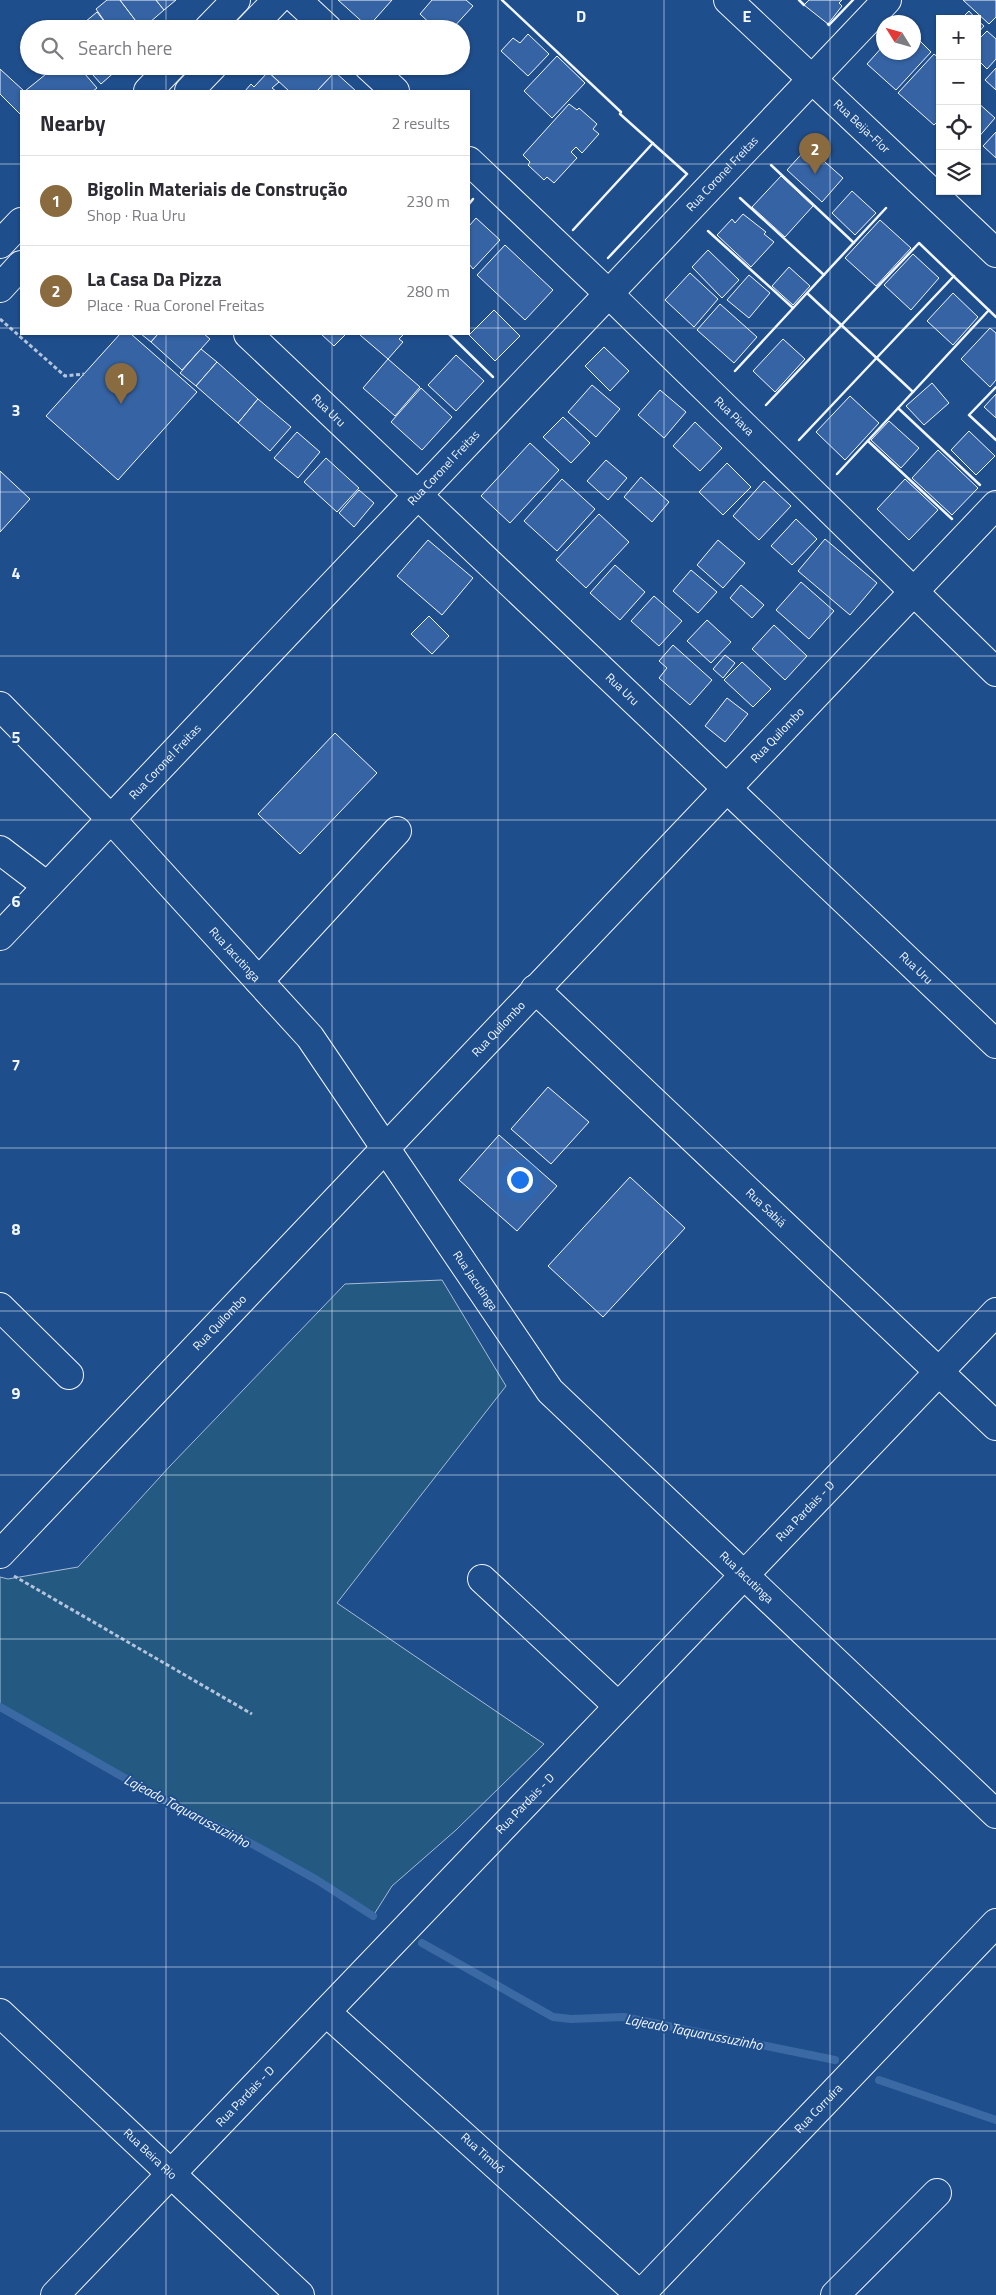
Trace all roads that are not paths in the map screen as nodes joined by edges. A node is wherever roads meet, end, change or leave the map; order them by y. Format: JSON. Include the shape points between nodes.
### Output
{"nodes":[{"id":1,"x":236,"y":0,"type":"edge"},
{"id":2,"x":277,"y":0,"type":"edge"},
{"id":3,"x":297,"y":0,"type":"edge"},
{"id":4,"x":728,"y":0,"type":"edge"},
{"id":5,"x":887,"y":0,"type":"edge"},
{"id":6,"x":217,"y":20,"type":"edge"},
{"id":7,"x":258,"y":20,"type":"edge"},
{"id":8,"x":318,"y":20,"type":"edge"},
{"id":9,"x":163,"y":75,"type":"edge"},
{"id":10,"x":204,"y":75,"type":"edge"},
{"id":11,"x":377,"y":75,"type":"edge"},
{"id":12,"x":813,"y":78,"type":"junction"},
{"id":13,"x":149,"y":90,"type":"edge"},
{"id":14,"x":190,"y":90,"type":"edge"},
{"id":15,"x":393,"y":90,"type":"edge"},
{"id":16,"x":470,"y":162,"type":"edge"},
{"id":17,"x":20,"y":223,"type":"edge"},
{"id":18,"x":0,"y":244,"type":"edge"},
{"id":19,"x":996,"y":253,"type":"edge"},
{"id":20,"x":20,"y":266,"type":"edge"},
{"id":21,"x":0,"y":288,"type":"edge"},
{"id":22,"x":609,"y":294,"type":"junction"},
{"id":23,"x":249,"y":335,"type":"edge"},
{"id":24,"x":419,"y":494,"type":"junction"},
{"id":25,"x":996,"y":505,"type":"edge"},
{"id":26,"x":913,"y":592,"type":"junction"},
{"id":27,"x":996,"y":672,"type":"edge"},
{"id":28,"x":0,"y":706,"type":"edge"},
{"id":29,"x":726,"y":787,"type":"junction"},
{"id":30,"x":112,"y":819,"type":"junction"},
{"id":31,"x":397,"y":831,"type":"dead end"},
{"id":32,"x":0,"y":850,"type":"edge"},
{"id":33,"x":48,"y":886,"type":"junction"},
{"id":34,"x":0,"y":936,"type":"edge"},
{"id":35,"x":259,"y":981,"type":"junction"},
{"id":36,"x":535,"y":988,"type":"junction"},
{"id":37,"x":996,"y":1044,"type":"edge"},
{"id":38,"x":385,"y":1148,"type":"junction"},
{"id":39,"x":0,"y":1307,"type":"edge"},
{"id":40,"x":996,"y":1312,"type":"edge"},
{"id":41,"x":939,"y":1372,"type":"junction"},
{"id":42,"x":69,"y":1375,"type":"dead end"},
{"id":43,"x":996,"y":1426,"type":"edge"},
{"id":44,"x":4,"y":1563,"type":"edge"},
{"id":45,"x":744,"y":1573,"type":"junction"},
{"id":46,"x":482,"y":1579,"type":"dead end"},
{"id":47,"x":618,"y":1706,"type":"junction"},
{"id":48,"x":996,"y":1814,"type":"edge"},
{"id":49,"x":996,"y":1923,"type":"edge"},
{"id":50,"x":326,"y":2012,"type":"junction"},
{"id":51,"x":0,"y":2013,"type":"edge"},
{"id":52,"x":171,"y":2174,"type":"junction"},
{"id":53,"x":937,"y":2193,"type":"dead end"},
{"id":54,"x":55,"y":2295,"type":"edge"},
{"id":55,"x":300,"y":2295,"type":"edge"},
{"id":56,"x":640,"y":2295,"type":"edge"},
{"id":57,"x":835,"y":2295,"type":"edge"}],
"edges":[{"from":1,"to":6,"type":"street"},
{"from":2,"to":7,"type":"street"},
{"from":3,"to":8,"type":"street"},
{"from":4,"to":12,"type":"street","name":"Rua Beija-Flor"},
{"from":5,"to":12,"type":"street","name":"Rua Coronel Freitas"},
{"from":9,"to":13,"type":"street"},
{"from":10,"to":14,"type":"street"},
{"from":11,"to":15,"type":"street"},
{"from":12,"to":19,"type":"street","name":"Rua Beija-Flor"},
{"from":12,"to":22,"type":"street","name":"Rua Coronel Freitas"},
{"from":16,"to":22,"type":"street","name":"Rua Piava"},
{"from":17,"to":18,"type":"street"},
{"from":20,"to":21,"type":"street"},
{"from":22,"to":24,"type":"street","name":"Rua Coronel Freitas"},
{"from":22,"to":26,"type":"street","name":"Rua Piava"},
{"from":23,"to":24,"type":"street","name":"Rua Uru"},
{"from":24,"to":29,"type":"street","name":"Rua Uru"},
{"from":24,"to":30,"type":"street","name":"Rua Coronel Freitas"},
{"from":25,"to":26,"type":"street","name":"Rua Quilombo"},
{"from":26,"to":27,"type":"street","name":"Rua Piava"},
{"from":26,"to":29,"type":"street","name":"Rua Quilombo"},
{"from":28,"to":30,"type":"street","name":"Rua Jacutinga"},
{"from":29,"to":36,"type":"street","name":"Rua Quilombo"},
{"from":29,"to":37,"type":"street","name":"Rua Uru"},
{"from":30,"to":33,"type":"street","name":"Rua Coronel Freitas"},
{"from":30,"to":35,"type":"street","name":"Rua Jacutinga"},
{"from":31,"to":35,"type":"street"},
{"from":32,"to":33,"type":"street"},
{"from":33,"to":34,"type":"street","name":"Rua Coronel Freitas"},
{"from":35,"to":38,"type":"street","name":"Rua Jacutinga","via":[[310,1036]]},
{"from":36,"to":38,"type":"street","name":"Rua Quilombo"},
{"from":36,"to":41,"type":"street","name":"Rua Sabiá"},
{"from":38,"to":44,"type":"street","name":"Rua Quilombo"},
{"from":38,"to":45,"type":"street","name":"Rua Jacutinga","via":[[550,1391]]},
{"from":39,"to":42,"type":"street"},
{"from":40,"to":41,"type":"street","name":"Rua Pardais - D"},
{"from":41,"to":43,"type":"street","name":"Rua Sabiá"},
{"from":41,"to":45,"type":"street","name":"Rua Pardais - D"},
{"from":45,"to":47,"type":"street","name":"Rua Pardais - D"},
{"from":45,"to":48,"type":"street","name":"Rua Jacutinga"},
{"from":46,"to":47,"type":"street"},
{"from":47,"to":50,"type":"street","name":"Rua Pardais - D"},
{"from":49,"to":56,"type":"street","name":"Rua Corruíra"},
{"from":50,"to":52,"type":"street","name":"Rua Pardais - D"},
{"from":50,"to":56,"type":"street","name":"Rua Timbó"},
{"from":51,"to":52,"type":"street","name":"Rua Beira Rio"},
{"from":52,"to":54,"type":"street","name":"Rua Pardais - D"},
{"from":52,"to":55,"type":"street","name":"Rua Beira Rio"},
{"from":53,"to":57,"type":"street"}]}
